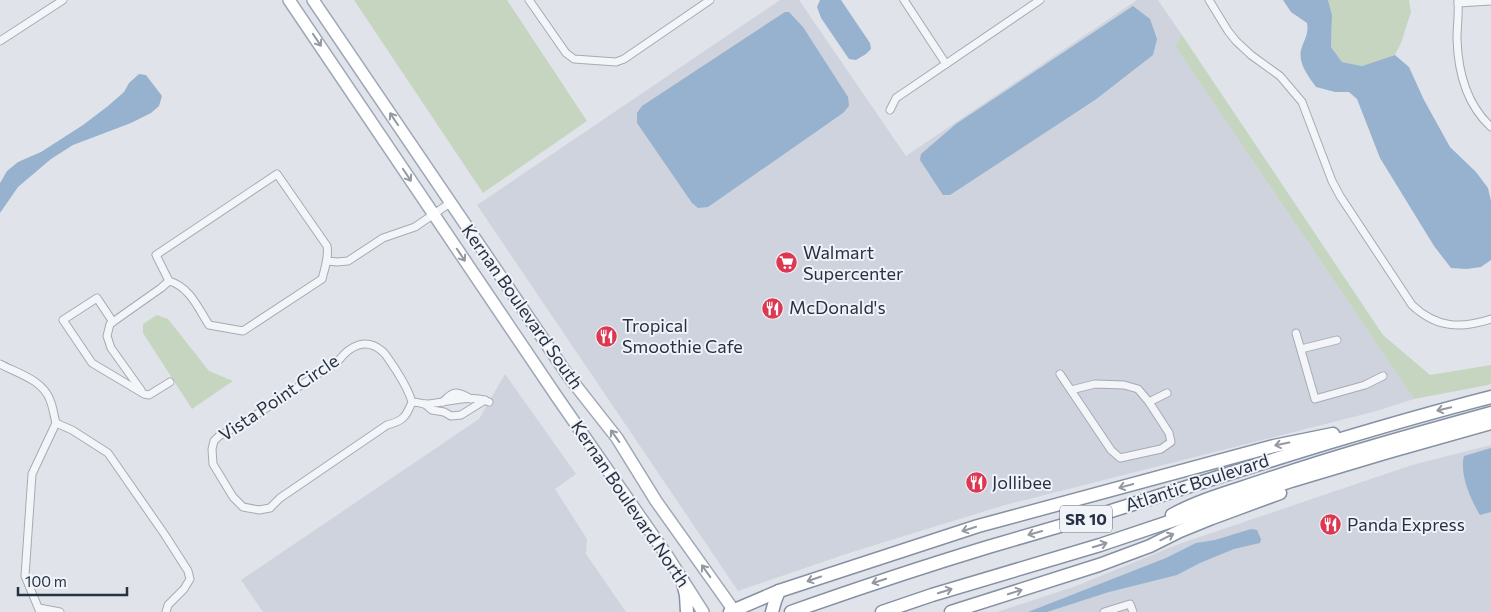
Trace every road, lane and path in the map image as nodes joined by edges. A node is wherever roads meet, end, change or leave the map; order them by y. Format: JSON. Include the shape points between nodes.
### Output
{"nodes":[{"id":1,"x":63,"y":0,"type":"edge"},
{"id":2,"x":289,"y":0,"type":"edge"},
{"id":3,"x":313,"y":0,"type":"edge"},
{"id":4,"x":529,"y":0,"type":"edge"},
{"id":5,"x":710,"y":0,"type":"edge"},
{"id":6,"x":904,"y":0,"type":"edge"},
{"id":7,"x":1040,"y":0,"type":"edge"},
{"id":8,"x":1209,"y":0,"type":"edge"},
{"id":9,"x":1491,"y":0,"type":"edge"},
{"id":10,"x":1458,"y":1,"type":"edge"},
{"id":11,"x":0,"y":41,"type":"edge"},
{"id":12,"x":946,"y":64,"type":"junction"},
{"id":13,"x":890,"y":110,"type":"dead end"},
{"id":14,"x":1491,"y":127,"type":"edge"},
{"id":15,"x":450,"y":203,"type":"junction"},
{"id":16,"x":434,"y":215,"type":"junction"},
{"id":17,"x":327,"y":260,"type":"junction"},
{"id":18,"x":169,"y":281,"type":"junction"},
{"id":19,"x":1491,"y":319,"type":"edge"},
{"id":20,"x":114,"y":322,"type":"junction"},
{"id":21,"x":1296,"y":333,"type":"dead end"},
{"id":22,"x":1337,"y":340,"type":"dead end"},
{"id":23,"x":1301,"y":349,"type":"junction"},
{"id":24,"x":0,"y":364,"type":"edge"},
{"id":25,"x":1060,"y":374,"type":"dead end"},
{"id":26,"x":1383,"y":376,"type":"dead end"},
{"id":27,"x":170,"y":382,"type":"dead end"},
{"id":28,"x":1071,"y":390,"type":"junction"},
{"id":29,"x":1167,"y":393,"type":"dead end"},
{"id":30,"x":144,"y":394,"type":"junction"},
{"id":31,"x":557,"y":397,"type":"joint"},
{"id":32,"x":1491,"y":397,"type":"edge"},
{"id":33,"x":412,"y":402,"type":"junction"},
{"id":34,"x":1149,"y":402,"type":"junction"},
{"id":35,"x":425,"y":404,"type":"junction"},
{"id":36,"x":1491,"y":414,"type":"edge"},
{"id":37,"x":56,"y":423,"type":"junction"},
{"id":38,"x":1491,"y":424,"type":"edge"},
{"id":39,"x":1382,"y":426,"type":"junction"},
{"id":40,"x":1388,"y":452,"type":"junction"},
{"id":41,"x":1141,"y":531,"type":"junction"},
{"id":42,"x":682,"y":579,"type":"junction"},
{"id":43,"x":779,"y":591,"type":"junction"},
{"id":44,"x":40,"y":610,"type":"edge"},
{"id":45,"x":733,"y":611,"type":"edge"},
{"id":46,"x":60,"y":612,"type":"edge"},
{"id":47,"x":166,"y":612,"type":"edge"},
{"id":48,"x":687,"y":612,"type":"edge"},
{"id":49,"x":703,"y":612,"type":"edge"},
{"id":50,"x":772,"y":612,"type":"edge"},
{"id":51,"x":791,"y":612,"type":"edge"},
{"id":52,"x":882,"y":612,"type":"edge"},
{"id":53,"x":951,"y":612,"type":"edge"},
{"id":54,"x":1104,"y":612,"type":"edge"},
{"id":55,"x":1133,"y":612,"type":"edge"}],
"edges":[{"from":1,"to":11,"type":"street"},
{"from":2,"to":16,"type":"main road","name":"Kernan Boulevard South","one_way":true},
{"from":15,"to":3,"type":"main road","name":"Kernan Boulevard South","one_way":true},
{"from":4,"to":5,"type":"street","via":[[566,53],[574,58],[616,62]]},
{"from":6,"to":12,"type":"street"},
{"from":7,"to":12,"type":"street"},
{"from":8,"to":19,"type":"street","via":[[1236,41],[1280,76],[1302,102],[1340,196],[1412,305],[1428,318],[1448,324],[1469,325]]},
{"from":9,"to":10,"type":"street"},
{"from":10,"to":14,"type":"street","via":[[1459,64],[1465,90]]},
{"from":12,"to":13,"type":"street","via":[[896,98]]},
{"from":15,"to":16,"type":"street"},
{"from":45,"to":15,"type":"main road","name":"Kernan Boulevard South","one_way":true,"via":[[617,438],[569,377]]},
{"from":16,"to":17,"type":"street","via":[[415,227],[383,238],[348,261]]},
{"from":16,"to":31,"type":"main road","name":"Kernan Boulevard South","one_way":true},
{"from":17,"to":18,"type":"street","via":[[322,279],[243,331],[209,326],[187,291]]},
{"from":17,"to":18,"type":"street","via":[[327,246],[277,174],[156,255]]},
{"from":18,"to":20,"type":"street"},
{"from":20,"to":30,"type":"street","via":[[110,324],[107,336],[111,348]]},
{"from":20,"to":30,"type":"street","via":[[97,298],[63,320],[92,363]]},
{"from":21,"to":23,"type":"street"},
{"from":22,"to":23,"type":"street"},
{"from":23,"to":26,"type":"street","via":[[1315,399],[1365,385]]},
{"from":24,"to":37,"type":"street","via":[[44,388]]},
{"from":25,"to":28,"type":"street"},
{"from":27,"to":30,"type":"street","via":[[149,395]]},
{"from":28,"to":34,"type":"street","via":[[1095,384],[1124,385],[1138,389]]},
{"from":28,"to":34,"type":"street","via":[[1111,450],[1120,458],[1161,449],[1171,442],[1169,433]]},
{"from":29,"to":34,"type":"street"},
{"from":31,"to":42,"type":"main road","name":"Kernan Boulevard North"},
{"from":32,"to":39,"type":"highway","name":"Atlantic Boulevard","number":"SR 10","one_way":true},
{"from":33,"to":33,"type":"street","name":"Vista Point Circle","via":[[408,389],[384,351],[364,343],[354,345],[330,365],[214,441],[213,464],[243,507],[270,508],[387,425],[400,421]]},
{"from":33,"to":35,"type":"street"},
{"from":35,"to":35,"type":"street","via":[[432,410],[451,416],[460,415],[487,401],[471,399]]},
{"from":36,"to":41,"type":"highway","via":[[1353,452],[1247,486],[1191,505]]},
{"from":37,"to":44,"type":"street","via":[[32,474],[25,576]]},
{"from":37,"to":47,"type":"street","via":[[108,453],[188,571],[190,579]]},
{"from":38,"to":40,"type":"highway","name":"Atlantic Boulevard","number":"SR 10"},
{"from":39,"to":43,"type":"highway","one_way":true,"via":[[1274,446],[978,526]]},
{"from":39,"to":51,"type":"highway","name":"Atlantic Boulevard","number":"SR 10","one_way":true,"via":[[927,566]]},
{"from":40,"to":41,"type":"highway","name":"Atlantic Boulevard","number":"SR 10"},
{"from":53,"to":40,"type":"highway","one_way":true,"via":[[1126,556],[1212,518]]},
{"from":52,"to":41,"type":"highway","name":"Atlantic Boulevard","number":"SR 10","one_way":true},
{"from":42,"to":48,"type":"highway"},
{"from":42,"to":49,"type":"main road","name":"Kernan Boulevard North"},
{"from":43,"to":45,"type":"highway"},
{"from":43,"to":50,"type":"highway"},
{"from":44,"to":46,"type":"street"},
{"from":54,"to":55,"type":"street","via":[[1130,604]]}]}
